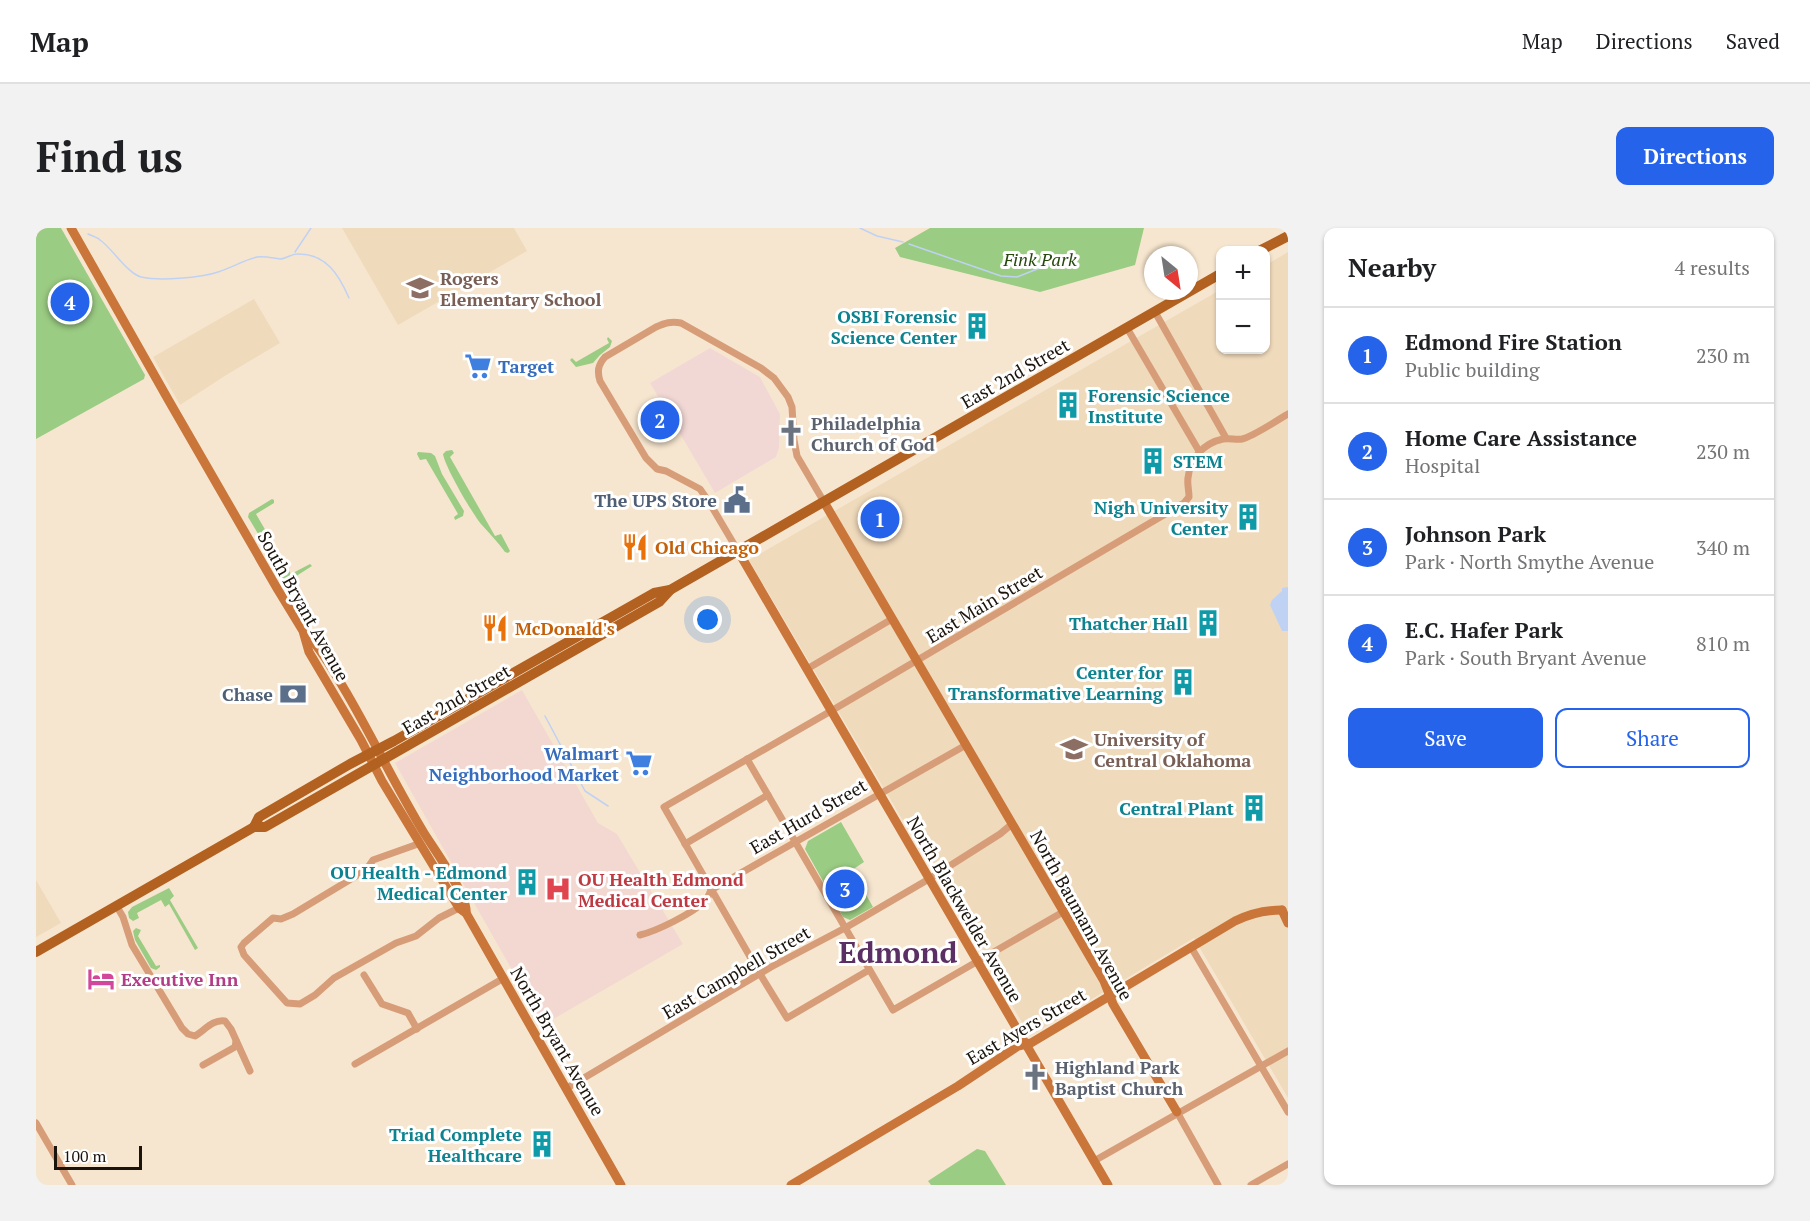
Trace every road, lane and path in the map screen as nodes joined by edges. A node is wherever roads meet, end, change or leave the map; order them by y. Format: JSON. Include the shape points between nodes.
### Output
{"nodes":[{"id":1,"x":71,"y":228,"type":"edge"},
{"id":2,"x":1283,"y":228,"type":"edge"},
{"id":3,"x":1288,"y":236,"type":"edge"},
{"id":4,"x":1269,"y":246,"type":"edge"},
{"id":5,"x":1216,"y":277,"type":"edge"},
{"id":6,"x":1155,"y":312,"type":"junction"},
{"id":7,"x":1127,"y":328,"type":"junction"},
{"id":8,"x":1288,"y":414,"type":"edge"},
{"id":9,"x":1226,"y":438,"type":"junction"},
{"id":10,"x":1199,"y":451,"type":"junction"},
{"id":11,"x":824,"y":502,"type":"junction"},
{"id":12,"x":738,"y":551,"type":"junction"},
{"id":13,"x":670,"y":590,"type":"junction"},
{"id":14,"x":630,"y":607,"type":"junction"},
{"id":15,"x":892,"y":619,"type":"junction"},
{"id":16,"x":606,"y":632,"type":"junction"},
{"id":17,"x":916,"y":661,"type":"junction"},
{"id":18,"x":807,"y":669,"type":"junction"},
{"id":19,"x":494,"y":684,"type":"junction"},
{"id":20,"x":487,"y":701,"type":"junction"},
{"id":21,"x":831,"y":711,"type":"junction"},
{"id":22,"x":966,"y":745,"type":"junction"},
{"id":23,"x":376,"y":757,"type":"junction"},
{"id":24,"x":747,"y":759,"type":"junction"},
{"id":25,"x":880,"y":793,"type":"junction"},
{"id":26,"x":768,"y":795,"type":"junction"},
{"id":27,"x":1012,"y":824,"type":"junction"},
{"id":28,"x":795,"y":841,"type":"junction"},
{"id":29,"x":418,"y":844,"type":"junction"},
{"id":30,"x":685,"y":844,"type":"junction"},
{"id":31,"x":929,"y":879,"type":"junction"},
{"id":32,"x":711,"y":890,"type":"junction"},
{"id":33,"x":116,"y":905,"type":"junction"},
{"id":34,"x":462,"y":911,"type":"junction"},
{"id":35,"x":1063,"y":912,"type":"junction"},
{"id":36,"x":1285,"y":912,"type":"edge"},
{"id":37,"x":1288,"y":923,"type":"edge"},
{"id":38,"x":845,"y":928,"type":"junction"},
{"id":39,"x":640,"y":935,"type":"dead end"},
{"id":40,"x":1191,"y":947,"type":"junction"},
{"id":41,"x":36,"y":952,"type":"edge"},
{"id":42,"x":977,"y":963,"type":"junction"},
{"id":43,"x":869,"y":970,"type":"junction"},
{"id":44,"x":760,"y":974,"type":"junction"},
{"id":45,"x":364,"y":975,"type":"dead end"},
{"id":46,"x":504,"y":978,"type":"junction"},
{"id":47,"x":1109,"y":997,"type":"junction"},
{"id":48,"x":417,"y":1029,"type":"junction"},
{"id":49,"x":236,"y":1041,"type":"junction"},
{"id":50,"x":1025,"y":1044,"type":"junction"},
{"id":51,"x":1288,"y":1051,"type":"edge"},
{"id":52,"x":355,"y":1064,"type":"dead end"},
{"id":53,"x":203,"y":1065,"type":"dead end"},
{"id":54,"x":1261,"y":1067,"type":"junction"},
{"id":55,"x":250,"y":1071,"type":"dead end"},
{"id":56,"x":567,"y":1088,"type":"junction"},
{"id":57,"x":1288,"y":1112,"type":"edge"},
{"id":58,"x":1177,"y":1113,"type":"junction"},
{"id":59,"x":36,"y":1123,"type":"edge"},
{"id":60,"x":1094,"y":1161,"type":"junction"},
{"id":61,"x":1288,"y":1164,"type":"edge"},
{"id":62,"x":72,"y":1185,"type":"edge"},
{"id":63,"x":621,"y":1185,"type":"edge"},
{"id":64,"x":791,"y":1185,"type":"edge"},
{"id":65,"x":1107,"y":1185,"type":"edge"},
{"id":66,"x":1218,"y":1185,"type":"edge"},
{"id":67,"x":1251,"y":1185,"type":"edge"}],
"edges":[{"from":1,"to":23,"type":"street","name":"South Bryant Avenue","via":[[303,631],[309,652]]},
{"from":2,"to":3,"type":"street"},
{"from":3,"to":4,"type":"main road"},
{"from":5,"to":6,"type":"main road","name":"East 2nd Street"},
{"from":6,"to":7,"type":"main road","name":"East 2nd Street"},
{"from":6,"to":9,"type":"street"},
{"from":7,"to":10,"type":"street"},
{"from":7,"to":11,"type":"main road","name":"East 2nd Street"},
{"from":8,"to":9,"type":"street","via":[[1245,438]]},
{"from":9,"to":10,"type":"street"},
{"from":10,"to":17,"type":"street","name":"East Main Street","via":[[1189,471],[1190,497],[1185,503]]},
{"from":11,"to":12,"type":"main road","name":"East 2nd Street"},
{"from":11,"to":12,"type":"street","via":[[796,456],[788,397],[774,378],[681,323],[656,327],[605,357],[599,364],[600,381],[646,458],[657,469],[700,489]]},
{"from":11,"to":15,"type":"street","name":"North Baumann Avenue"},
{"from":12,"to":13,"type":"main road","name":"East 2nd Street"},
{"from":12,"to":18,"type":"street","name":"North Blackwelder Avenue"},
{"from":13,"to":14,"type":"main road","name":"East 2nd Street","via":[[654,593]]},
{"from":13,"to":16,"type":"main road","name":"East 2nd Street","via":[[660,602]]},
{"from":14,"to":16,"type":"main road"},
{"from":14,"to":19,"type":"main road","name":"East 2nd Street"},
{"from":15,"to":17,"type":"street","name":"North Baumann Avenue"},
{"from":15,"to":18,"type":"street"},
{"from":16,"to":20,"type":"main road","name":"East 2nd Street"},
{"from":17,"to":21,"type":"street","name":"East Main Street"},
{"from":17,"to":22,"type":"street","name":"North Baumann Avenue"},
{"from":18,"to":21,"type":"street","name":"North Blackwelder Avenue"},
{"from":19,"to":20,"type":"main road"},
{"from":19,"to":23,"type":"main road","name":"East 2nd Street"},
{"from":20,"to":23,"type":"main road","name":"East 2nd Street"},
{"from":21,"to":24,"type":"street","name":"East Main Street"},
{"from":21,"to":25,"type":"street","name":"North Blackwelder Avenue"},
{"from":22,"to":25,"type":"street","name":"East Hurd Street"},
{"from":22,"to":27,"type":"street","name":"North Baumann Avenue"},
{"from":23,"to":29,"type":"street","name":"South Bryant Avenue"},
{"from":23,"to":33,"type":"main road","name":"East 2nd Street","via":[[259,818],[254,827]]},
{"from":23,"to":34,"type":"street","via":[[451,875],[467,907]]},
{"from":24,"to":26,"type":"street"},
{"from":24,"to":30,"type":"street","name":"East Main Street","via":[[663,807]]},
{"from":25,"to":28,"type":"street","name":"East Hurd Street"},
{"from":25,"to":31,"type":"street","name":"North Blackwelder Avenue"},
{"from":26,"to":28,"type":"street"},
{"from":26,"to":30,"type":"street"},
{"from":27,"to":31,"type":"street","name":"East Campbell Street"},
{"from":27,"to":35,"type":"street","name":"North Baumann Avenue"},
{"from":28,"to":32,"type":"street","name":"East Hurd Street"},
{"from":28,"to":38,"type":"street"},
{"from":29,"to":34,"type":"street","name":"South Bryant Avenue"},
{"from":29,"to":34,"type":"street","via":[[373,860],[366,870],[293,914],[273,918],[241,947],[244,955],[287,1003],[297,1004],[334,978],[416,936],[439,918]]},
{"from":30,"to":32,"type":"street"},
{"from":31,"to":38,"type":"street","name":"East Campbell Street"},
{"from":31,"to":42,"type":"street","name":"North Blackwelder Avenue"},
{"from":32,"to":39,"type":"street","name":"East Hurd Street","via":[[706,901],[693,910]]},
{"from":32,"to":44,"type":"street"},
{"from":33,"to":41,"type":"main road","name":"East 2nd Street"},
{"from":33,"to":49,"type":"street","via":[[132,945],[182,1029],[195,1035],[214,1022],[225,1021]]},
{"from":34,"to":46,"type":"street","name":"North Bryant Avenue"},
{"from":35,"to":42,"type":"street"},
{"from":35,"to":47,"type":"street","name":"North Baumann Avenue","via":[[1104,981]]},
{"from":36,"to":37,"type":"street"},
{"from":36,"to":40,"type":"street","name":"East Ayers Street","via":[[1269,909],[1248,914]]},
{"from":38,"to":43,"type":"street"},
{"from":38,"to":44,"type":"street","name":"East Campbell Street"},
{"from":40,"to":47,"type":"street","name":"East Ayers Street"},
{"from":40,"to":54,"type":"street"},
{"from":42,"to":43,"type":"street","via":[[893,1010]]},
{"from":42,"to":50,"type":"street","name":"North Blackwelder Avenue"},
{"from":43,"to":44,"type":"street","via":[[787,1018]]},
{"from":44,"to":56,"type":"street","name":"East Campbell Street"},
{"from":45,"to":48,"type":"street","via":[[382,1004],[408,1013]]},
{"from":46,"to":48,"type":"street"},
{"from":46,"to":56,"type":"street","name":"North Bryant Avenue"},
{"from":47,"to":50,"type":"street","name":"East Ayers Street"},
{"from":47,"to":58,"type":"street","name":"North Baumann Avenue"},
{"from":48,"to":52,"type":"street"},
{"from":49,"to":53,"type":"street","via":[[235,1047]]},
{"from":49,"to":55,"type":"street"},
{"from":50,"to":60,"type":"street","name":"North Blackwelder Avenue"},
{"from":50,"to":64,"type":"street","name":"East Ayers Street"},
{"from":51,"to":54,"type":"street"},
{"from":54,"to":57,"type":"street"},
{"from":54,"to":58,"type":"street"},
{"from":56,"to":63,"type":"street","name":"North Bryant Avenue"},
{"from":58,"to":60,"type":"street"},
{"from":58,"to":66,"type":"street","name":"North Baumann Avenue"},
{"from":59,"to":62,"type":"street"},
{"from":60,"to":65,"type":"street","name":"North Blackwelder Avenue"},
{"from":61,"to":67,"type":"street"}]}
